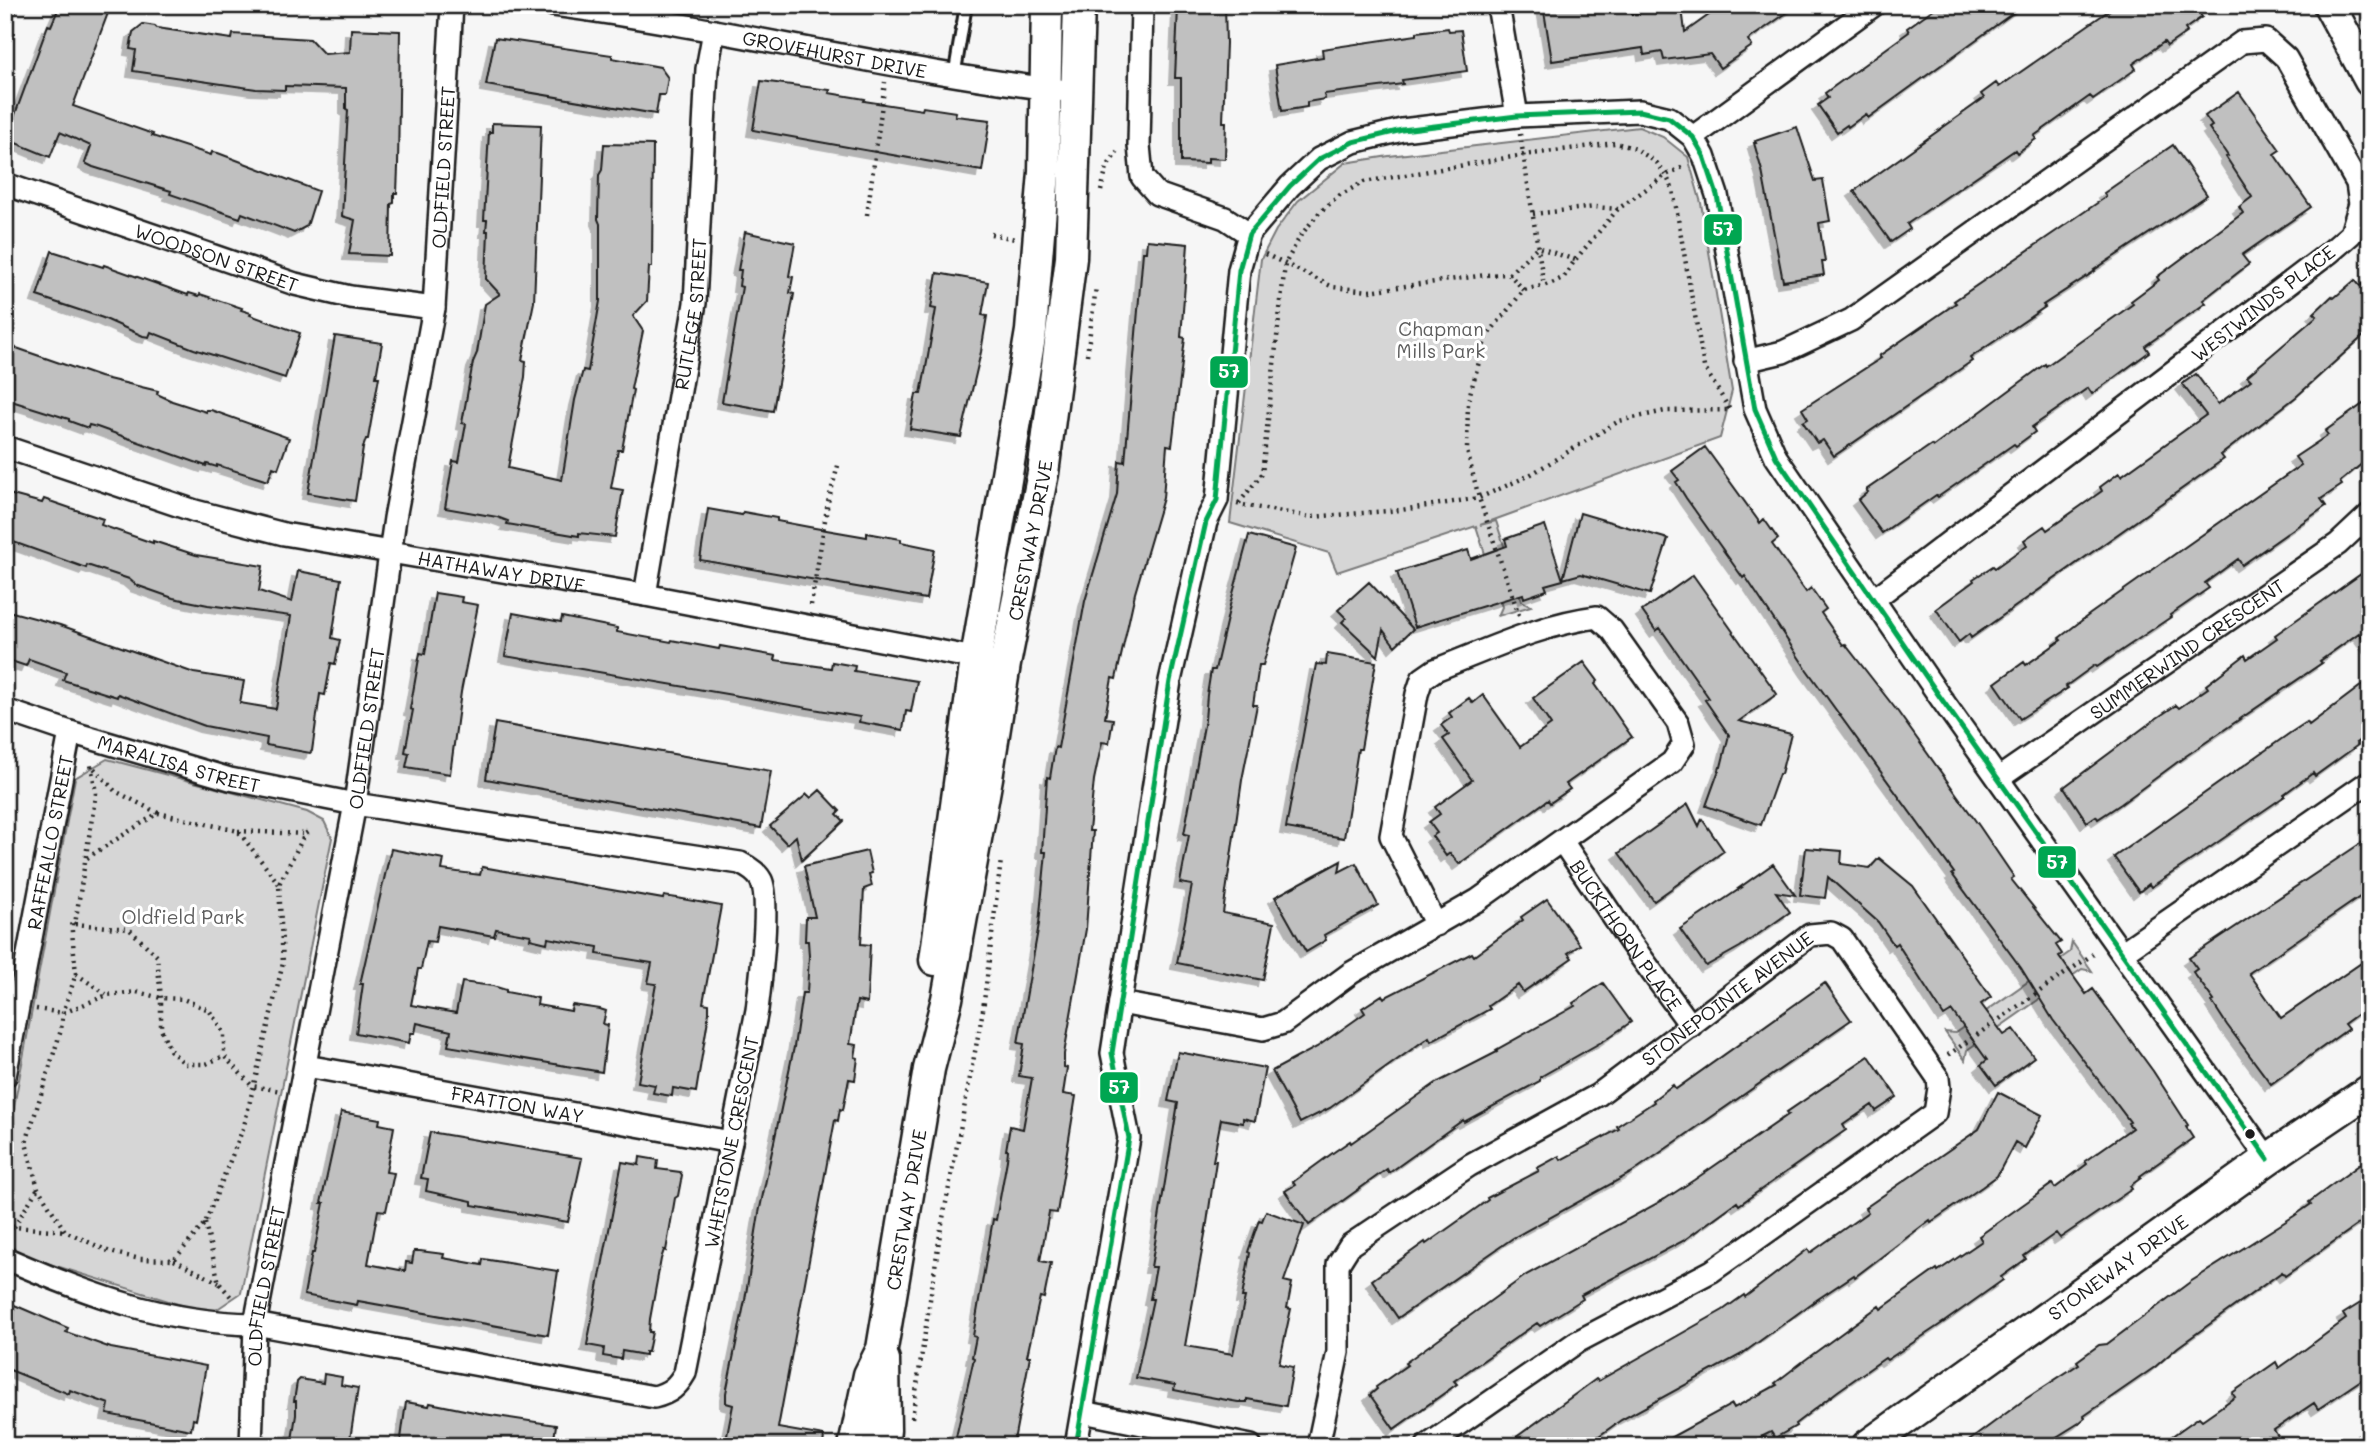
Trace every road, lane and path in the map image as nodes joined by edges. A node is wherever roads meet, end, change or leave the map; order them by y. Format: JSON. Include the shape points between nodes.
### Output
{"nodes":[{"id":1,"x":452,"y":5,"type":"edge"},
{"id":2,"x":554,"y":5,"type":"edge"},
{"id":3,"x":966,"y":5,"type":"edge"},
{"id":4,"x":1046,"y":5,"type":"edge"},
{"id":5,"x":1079,"y":5,"type":"edge"},
{"id":6,"x":1142,"y":5,"type":"edge"},
{"id":7,"x":1498,"y":5,"type":"edge"},
{"id":8,"x":1874,"y":5,"type":"edge"},
{"id":9,"x":2329,"y":5,"type":"edge"},
{"id":10,"x":609,"y":9,"type":"edge"},
{"id":11,"x":714,"y":30,"type":"junction"},
{"id":12,"x":887,"y":64,"type":"junction"},
{"id":13,"x":954,"y":77,"type":"junction"},
{"id":14,"x":2370,"y":81,"type":"edge"},
{"id":15,"x":1045,"y":88,"type":"junction"},
{"id":16,"x":1076,"y":92,"type":"junction"},
{"id":17,"x":1517,"y":116,"type":"junction"},
{"id":18,"x":1693,"y":137,"type":"junction"},
{"id":19,"x":1524,"y":155,"type":"junction"},
{"id":20,"x":1704,"y":156,"type":"junction"},
{"id":21,"x":1666,"y":175,"type":"junction"},
{"id":22,"x":5,"y":184,"type":"edge"},
{"id":23,"x":1618,"y":209,"type":"junction"},
{"id":24,"x":867,"y":215,"type":"dead end"},
{"id":25,"x":1533,"y":215,"type":"junction"},
{"id":26,"x":991,"y":234,"type":"dead end"},
{"id":27,"x":1016,"y":239,"type":"dead end"},
{"id":28,"x":1247,"y":241,"type":"junction"},
{"id":29,"x":1537,"y":247,"type":"junction"},
{"id":30,"x":1576,"y":260,"type":"junction"},
{"id":31,"x":1285,"y":264,"type":"junction"},
{"id":32,"x":1509,"y":274,"type":"junction"},
{"id":33,"x":1544,"y":286,"type":"junction"},
{"id":34,"x":1524,"y":290,"type":"junction"},
{"id":35,"x":434,"y":308,"type":"junction"},
{"id":36,"x":1745,"y":361,"type":"junction"},
{"id":37,"x":1755,"y":409,"type":"junction"},
{"id":38,"x":1730,"y":410,"type":"junction"},
{"id":39,"x":5,"y":447,"type":"edge"},
{"id":40,"x":839,"y":462,"type":"dead end"},
{"id":41,"x":1479,"y":498,"type":"junction"},
{"id":42,"x":1217,"y":500,"type":"junction"},
{"id":43,"x":1238,"y":504,"type":"junction"},
{"id":44,"x":2370,"y":514,"type":"edge"},
{"id":45,"x":391,"y":553,"type":"junction"},
{"id":46,"x":645,"y":595,"type":"junction"},
{"id":47,"x":1874,"y":600,"type":"junction"},
{"id":48,"x":808,"y":626,"type":"junction"},
{"id":49,"x":1526,"y":635,"type":"junction"},
{"id":50,"x":976,"y":659,"type":"junction"},
{"id":51,"x":1005,"y":664,"type":"junction"},
{"id":52,"x":5,"y":710,"type":"edge"},
{"id":53,"x":70,"y":733,"type":"junction"},
{"id":54,"x":1998,"y":778,"type":"junction"},
{"id":55,"x":2370,"y":782,"type":"edge"},
{"id":56,"x":355,"y":804,"type":"junction"},
{"id":57,"x":158,"y":813,"type":"junction"},
{"id":58,"x":238,"y":831,"type":"junction"},
{"id":59,"x":1562,"y":841,"type":"junction"},
{"id":60,"x":86,"y":858,"type":"junction"},
{"id":61,"x":279,"y":884,"type":"junction"},
{"id":62,"x":75,"y":924,"type":"junction"},
{"id":63,"x":1436,"y":925,"type":"junction"},
{"id":64,"x":2118,"y":946,"type":"junction"},
{"id":65,"x":15,"y":972,"type":"edge"},
{"id":66,"x":76,"y":974,"type":"junction"},
{"id":67,"x":107,"y":995,"type":"junction"},
{"id":68,"x":161,"y":998,"type":"junction"},
{"id":69,"x":1120,"y":1003,"type":"junction"},
{"id":70,"x":19,"y":1006,"type":"junction"},
{"id":71,"x":63,"y":1013,"type":"junction"},
{"id":72,"x":1691,"y":1026,"type":"junction"},
{"id":73,"x":224,"y":1056,"type":"junction"},
{"id":74,"x":306,"y":1066,"type":"junction"},
{"id":75,"x":1930,"y":1066,"type":"junction"},
{"id":76,"x":929,"y":1069,"type":"junction"},
{"id":77,"x":5,"y":1076,"type":"edge"},
{"id":78,"x":252,"y":1086,"type":"junction"},
{"id":79,"x":2370,"y":1090,"type":"edge"},
{"id":80,"x":300,"y":1095,"type":"junction"},
{"id":81,"x":731,"y":1142,"type":"junction"},
{"id":82,"x":2268,"y":1159,"type":"junction"},
{"id":83,"x":38,"y":1188,"type":"junction"},
{"id":84,"x":205,"y":1223,"type":"junction"},
{"id":85,"x":14,"y":1227,"type":"junction"},
{"id":86,"x":5,"y":1231,"type":"edge"},
{"id":87,"x":65,"y":1231,"type":"junction"},
{"id":88,"x":5,"y":1258,"type":"edge"},
{"id":89,"x":174,"y":1260,"type":"junction"},
{"id":90,"x":219,"y":1283,"type":"junction"},
{"id":91,"x":232,"y":1298,"type":"dead end"},
{"id":92,"x":255,"y":1324,"type":"junction"},
{"id":93,"x":882,"y":1349,"type":"junction"},
{"id":94,"x":1083,"y":1412,"type":"junction"},
{"id":95,"x":2370,"y":1442,"type":"edge"},
{"id":96,"x":251,"y":1446,"type":"edge"},
{"id":97,"x":854,"y":1446,"type":"edge"},
{"id":98,"x":883,"y":1446,"type":"edge"},
{"id":99,"x":1076,"y":1446,"type":"edge"},
{"id":100,"x":1251,"y":1446,"type":"edge"},
{"id":101,"x":1318,"y":1446,"type":"edge"},
{"id":102,"x":1427,"y":1446,"type":"edge"},
{"id":103,"x":1867,"y":1446,"type":"edge"},
{"id":104,"x":2364,"y":1446,"type":"edge"}],
"edges":[{"from":1,"to":35,"type":"street","name":"OLDFIELD STREET"},
{"from":2,"to":10,"type":"street","name":"GROVEHURST DRIVE"},
{"from":3,"to":13,"type":"lane"},
{"from":4,"to":15,"type":"street","name":"CRESTWAY DRIVE"},
{"from":5,"to":16,"type":"street","name":"CRESTWAY DRIVE"},
{"from":6,"to":28,"type":"street","via":[[1142,177],[1157,194],[1225,218]]},
{"from":7,"to":17,"type":"street"},
{"from":8,"to":18,"type":"street"},
{"from":9,"to":14,"type":"street"},
{"from":10,"to":11,"type":"street","name":"GROVEHURST DRIVE"},
{"from":11,"to":12,"type":"street","name":"GROVEHURST DRIVE"},
{"from":11,"to":46,"type":"street","name":"RUTLEGE STREET","via":[[707,69],[695,303]]},
{"from":12,"to":13,"type":"street","name":"GROVEHURST DRIVE"},
{"from":12,"to":24,"type":"path"},
{"from":13,"to":15,"type":"street","name":"GROVEHURST DRIVE"},
{"from":15,"to":16,"type":"street","name":"GROVEHURST DRIVE"},
{"from":15,"to":50,"type":"street","name":"CRESTWAY DRIVE","via":[[1044,172],[1031,331]]},
{"from":16,"to":51,"type":"street","name":"CRESTWAY DRIVE","via":[[1071,258],[1062,336],[1033,527]]},
{"from":17,"to":18,"type":"street","via":[[1640,111],[1669,118]]},
{"from":17,"to":19,"type":"path"},
{"from":17,"to":28,"type":"street","via":[[1402,130],[1353,142],[1319,159]]},
{"from":18,"to":20,"type":"street"},
{"from":19,"to":21,"type":"path","via":[[1615,144],[1635,148]]},
{"from":19,"to":25,"type":"path"},
{"from":19,"to":31,"type":"path","via":[[1364,182],[1319,213]]},
{"from":20,"to":21,"type":"path"},
{"from":20,"to":36,"type":"street","via":[[1717,195]]},
{"from":21,"to":23,"type":"path"},
{"from":21,"to":38,"type":"path","via":[[1673,190],[1704,367]]},
{"from":22,"to":35,"type":"street","name":"WOODSON STREET","via":[[295,284]]},
{"from":23,"to":25,"type":"path","via":[[1595,207]]},
{"from":23,"to":30,"type":"path"},
{"from":25,"to":29,"type":"path"},
{"from":26,"to":27,"type":"path"},
{"from":28,"to":31,"type":"path"},
{"from":28,"to":42,"type":"street","via":[[1239,270]]},
{"from":29,"to":30,"type":"path"},
{"from":29,"to":32,"type":"path"},
{"from":29,"to":33,"type":"path"},
{"from":30,"to":33,"type":"path","via":[[1564,277]]},
{"from":31,"to":32,"type":"path","via":[[1334,287],[1368,291]]},
{"from":31,"to":43,"type":"path","via":[[1262,474]]},
{"from":32,"to":34,"type":"path"},
{"from":33,"to":34,"type":"path"},
{"from":34,"to":41,"type":"path","via":[[1486,337],[1468,401],[1467,451]]},
{"from":35,"to":45,"type":"street","name":"OLDFIELD STREET"},
{"from":36,"to":37,"type":"street"},
{"from":36,"to":47,"type":"street","name":"WESTWINDS PLACE","via":[[1783,352],[1851,320],[2242,42],[2266,40],[2286,58],[2357,184],[2360,204],[2350,234],[2329,253]]},
{"from":37,"to":38,"type":"path"},
{"from":37,"to":47,"type":"street","via":[[1776,457]]},
{"from":38,"to":41,"type":"path","via":[[1665,411],[1619,421],[1528,476]]},
{"from":39,"to":45,"type":"street","name":"HATHAWAY DRIVE","via":[[195,512]]},
{"from":40,"to":48,"type":"path"},
{"from":41,"to":43,"type":"path","via":[[1311,517]]},
{"from":41,"to":49,"type":"path"},
{"from":42,"to":43,"type":"path"},
{"from":42,"to":69,"type":"street","via":[[1206,522],[1170,681]]},
{"from":44,"to":54,"type":"street","name":"SUMMERWIND CRESCENT","via":[[2338,544]]},
{"from":45,"to":46,"type":"street","name":"HATHAWAY DRIVE"},
{"from":45,"to":56,"type":"street","name":"OLDFIELD STREET"},
{"from":46,"to":48,"type":"street","name":"HATHAWAY DRIVE"},
{"from":47,"to":54,"type":"street"},
{"from":48,"to":50,"type":"street","name":"HATHAWAY DRIVE"},
{"from":49,"to":59,"type":"street","via":[[1597,617],[1612,630],[1678,723],[1684,744],[1672,762]]},
{"from":49,"to":63,"type":"street","via":[[1435,670],[1422,679],[1417,694],[1391,836]]},
{"from":50,"to":51,"type":"street","name":"HATHAWAY DRIVE"},
{"from":50,"to":76,"type":"street","name":"CRESTWAY DRIVE","via":[[930,999]]},
{"from":51,"to":76,"type":"street","name":"CRESTWAY DRIVE","via":[[949,986]]},
{"from":52,"to":53,"type":"street","name":"MARALISA STREET"},
{"from":53,"to":56,"type":"street","name":"MARALISA STREET","via":[[230,779]]},
{"from":53,"to":65,"type":"street","name":"RAFFEALLO STREET"},
{"from":54,"to":64,"type":"street"},
{"from":55,"to":64,"type":"street"},
{"from":56,"to":74,"type":"street","name":"OLDFIELD STREET"},
{"from":56,"to":81,"type":"street","name":"WHETSTONE CRESCENT","via":[[750,868],[761,880],[765,899],[762,976]]},
{"from":57,"to":58,"type":"path"},
{"from":57,"to":60,"type":"path"},
{"from":57,"to":60,"type":"path","via":[[115,792],[91,765],[96,793]]},
{"from":58,"to":61,"type":"path"},
{"from":58,"to":61,"type":"path","via":[[308,832]]},
{"from":59,"to":63,"type":"street"},
{"from":59,"to":72,"type":"street","name":"BUCKTHORN PLACE"},
{"from":60,"to":62,"type":"path"},
{"from":61,"to":78,"type":"path","via":[[283,963]]},
{"from":62,"to":66,"type":"path","via":[[71,922]]},
{"from":62,"to":68,"type":"path","via":[[129,929],[157,956]]},
{"from":63,"to":69,"type":"street","via":[[1351,973],[1273,1027],[1263,1029]]},
{"from":64,"to":75,"type":"path"},
{"from":64,"to":82,"type":"street"},
{"from":65,"to":70,"type":"street","name":"RAFFEALLO STREET"},
{"from":66,"to":67,"type":"path"},
{"from":66,"to":71,"type":"path"},
{"from":67,"to":68,"type":"path","via":[[137,992]]},
{"from":67,"to":71,"type":"path"},
{"from":68,"to":73,"type":"path","via":[[183,999],[209,1010],[224,1033]]},
{"from":68,"to":73,"type":"path","via":[[161,1029],[170,1050],[185,1064],[206,1064]]},
{"from":69,"to":94,"type":"street","via":[[1112,1053],[1129,1138]]},
{"from":70,"to":71,"type":"path"},
{"from":70,"to":77,"type":"street","name":"RAFFEALLO STREET"},
{"from":71,"to":83,"type":"path","via":[[26,1143]]},
{"from":72,"to":75,"type":"street","name":"STONEPOINTE AVENUE","via":[[1810,935],[1831,933],[1842,939]]},
{"from":72,"to":101,"type":"street","name":"STONEPOINTE AVENUE","via":[[1598,1095],[1470,1165],[1350,1245],[1338,1264],[1338,1352]]},
{"from":73,"to":78,"type":"path"},
{"from":74,"to":80,"type":"street","name":"OLDFIELD STREET"},
{"from":74,"to":81,"type":"street","name":"FRATTON WAY"},
{"from":75,"to":102,"type":"street","name":"STONEPOINTE AVENUE","via":[[1938,1078],[1935,1113],[1712,1271],[1577,1342]]},
{"from":76,"to":93,"type":"street","name":"CRESTWAY DRIVE"},
{"from":78,"to":80,"type":"path"},
{"from":78,"to":84,"type":"path","via":[[244,1126]]},
{"from":79,"to":82,"type":"street","name":"STONEWAY DRIVE"},
{"from":80,"to":92,"type":"street","name":"OLDFIELD STREET"},
{"from":81,"to":92,"type":"street","name":"WHETSTONE CRESCENT","via":[[685,1373],[668,1394],[654,1397]]},
{"from":82,"to":103,"type":"street","name":"STONEWAY DRIVE"},
{"from":83,"to":85,"type":"path"},
{"from":83,"to":87,"type":"path"},
{"from":84,"to":89,"type":"path"},
{"from":84,"to":90,"type":"path"},
{"from":85,"to":86,"type":"path"},
{"from":85,"to":87,"type":"path"},
{"from":87,"to":89,"type":"path","via":[[110,1252]]},
{"from":88,"to":92,"type":"street","name":"WHETSTONE CRESCENT","via":[[135,1308],[216,1324]]},
{"from":89,"to":90,"type":"path"},
{"from":90,"to":91,"type":"path"},
{"from":92,"to":96,"type":"street","name":"OLDFIELD STREET"},
{"from":93,"to":97,"type":"street","name":"CRESTWAY DRIVE","via":[[869,1376]]},
{"from":93,"to":98,"type":"street","name":"CRESTWAY DRIVE","via":[[886,1367]]},
{"from":94,"to":99,"type":"street"},
{"from":94,"to":100,"type":"street"},
{"from":95,"to":104,"type":"street"}]}
